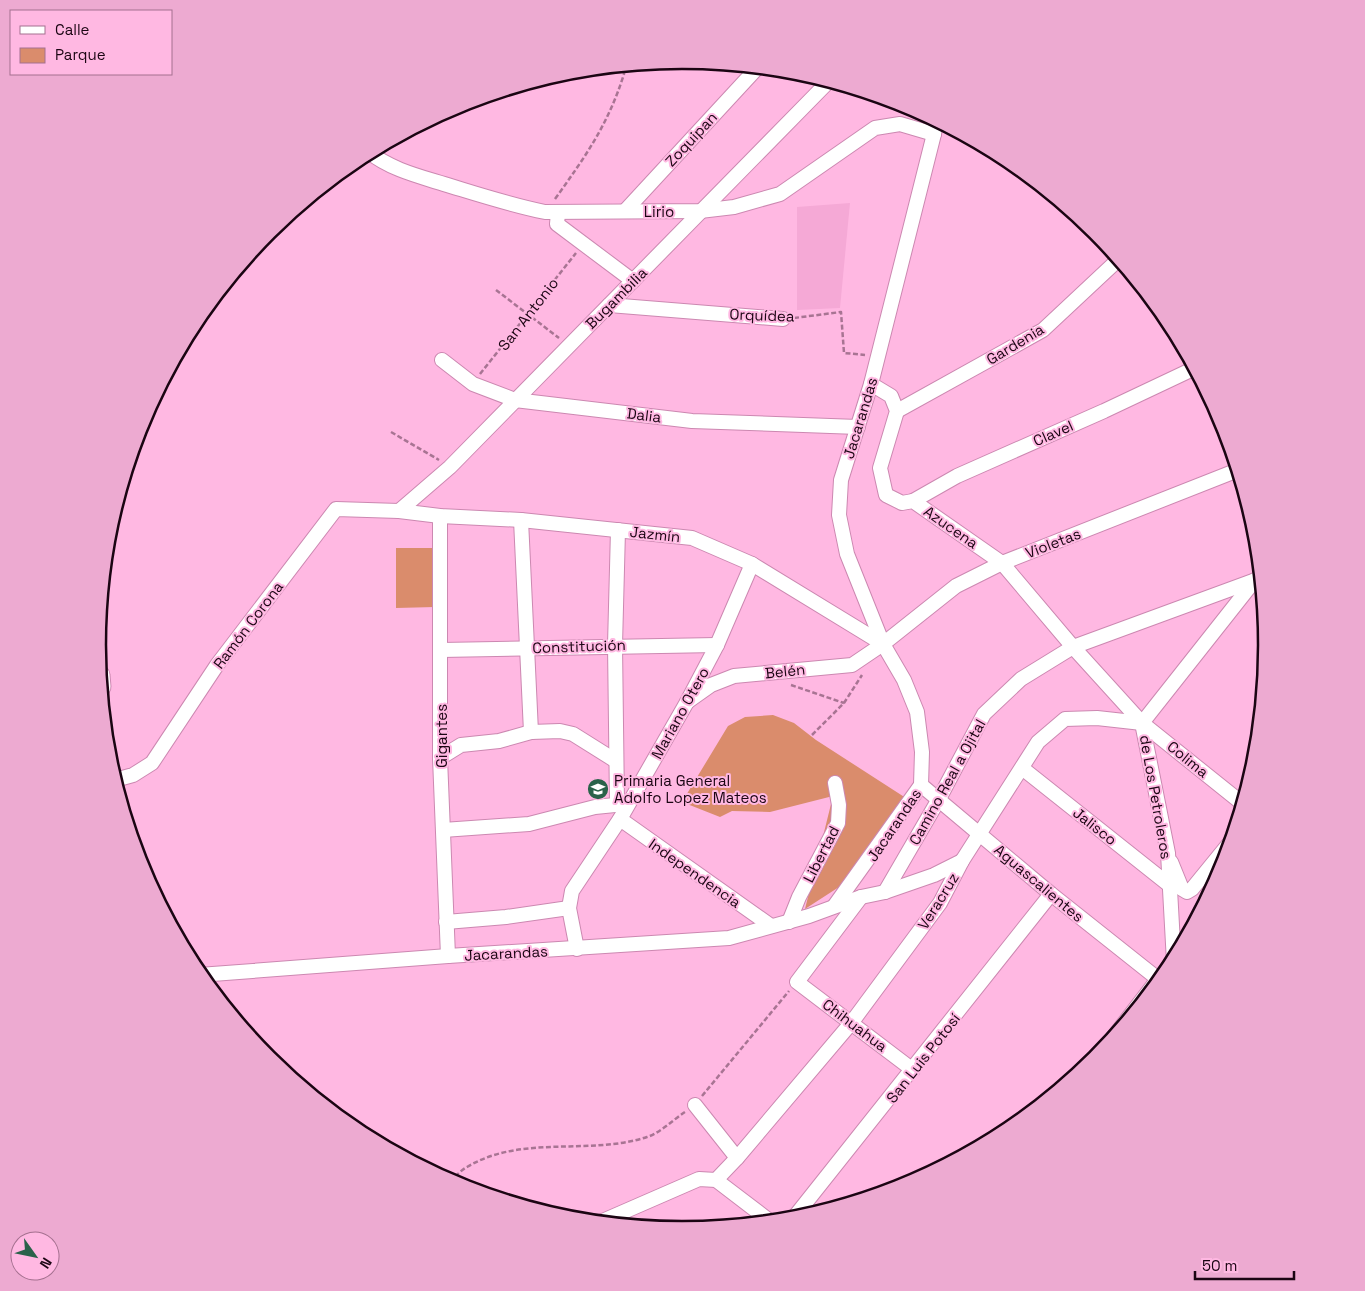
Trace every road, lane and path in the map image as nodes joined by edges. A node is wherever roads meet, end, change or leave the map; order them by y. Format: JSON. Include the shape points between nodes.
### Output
{"nodes":[{"id":1,"x":624,"y":72,"type":"edge"},
{"id":2,"x":752,"y":73,"type":"edge"},
{"id":3,"x":824,"y":86,"type":"edge"},
{"id":4,"x":935,"y":127,"type":"edge"},
{"id":5,"x":376,"y":157,"type":"edge"},
{"id":6,"x":625,"y":211,"type":"junction"},
{"id":7,"x":700,"y":211,"type":"junction"},
{"id":8,"x":552,"y":213,"type":"junction"},
{"id":9,"x":584,"y":244,"type":"junction"},
{"id":10,"x":1114,"y":263,"type":"edge"},
{"id":11,"x":633,"y":281,"type":"junction"},
{"id":12,"x":496,"y":290,"type":"dead end"},
{"id":13,"x":609,"y":305,"type":"junction"},
{"id":14,"x":527,"y":315,"type":"junction"},
{"id":15,"x":783,"y":319,"type":"joint"},
{"id":16,"x":569,"y":345,"type":"junction"},
{"id":17,"x":877,"y":357,"type":"junction"},
{"id":18,"x":442,"y":360,"type":"dead end"},
{"id":19,"x":1189,"y":371,"type":"edge"},
{"id":20,"x":473,"y":384,"type":"junction"},
{"id":21,"x":871,"y":384,"type":"junction"},
{"id":22,"x":515,"y":400,"type":"junction"},
{"id":23,"x":898,"y":411,"type":"junction"},
{"id":24,"x":858,"y":427,"type":"junction"},
{"id":25,"x":391,"y":432,"type":"dead end"},
{"id":26,"x":450,"y":467,"type":"junction"},
{"id":27,"x":1233,"y":472,"type":"edge"},
{"id":28,"x":913,"y":501,"type":"junction"},
{"id":29,"x":400,"y":511,"type":"junction"},
{"id":30,"x":440,"y":516,"type":"junction"},
{"id":31,"x":521,"y":520,"type":"junction"},
{"id":32,"x":618,"y":530,"type":"junction"},
{"id":33,"x":1002,"y":563,"type":"junction"},
{"id":34,"x":752,"y":564,"type":"junction"},
{"id":35,"x":1255,"y":580,"type":"edge"},
{"id":36,"x":1255,"y":582,"type":"edge"},
{"id":37,"x":883,"y":644,"type":"junction"},
{"id":38,"x":615,"y":645,"type":"junction"},
{"id":39,"x":716,"y":645,"type":"junction"},
{"id":40,"x":1073,"y":647,"type":"junction"},
{"id":41,"x":526,"y":648,"type":"junction"},
{"id":42,"x":440,"y":650,"type":"junction"},
{"id":43,"x":864,"y":673,"type":"dead end"},
{"id":44,"x":783,"y":682,"type":"dead end"},
{"id":45,"x":687,"y":702,"type":"junction"},
{"id":46,"x":844,"y":702,"type":"junction"},
{"id":47,"x":1142,"y":723,"type":"junction"},
{"id":48,"x":531,"y":732,"type":"junction"},
{"id":49,"x":812,"y":735,"type":"dead end"},
{"id":50,"x":440,"y":758,"type":"junction"},
{"id":51,"x":616,"y":760,"type":"junction"},
{"id":52,"x":1022,"y":768,"type":"junction"},
{"id":53,"x":121,"y":778,"type":"edge"},
{"id":54,"x":835,"y":783,"type":"dead end"},
{"id":55,"x":921,"y":785,"type":"junction"},
{"id":56,"x":939,"y":799,"type":"junction"},
{"id":57,"x":1238,"y":800,"type":"edge"},
{"id":58,"x":622,"y":804,"type":"junction"},
{"id":59,"x":620,"y":818,"type":"junction"},
{"id":60,"x":443,"y":830,"type":"junction"},
{"id":61,"x":980,"y":834,"type":"junction"},
{"id":62,"x":1168,"y":853,"type":"junction"},
{"id":63,"x":1219,"y":856,"type":"edge"},
{"id":64,"x":962,"y":861,"type":"junction"},
{"id":65,"x":1168,"y":884,"type":"junction"},
{"id":66,"x":884,"y":892,"type":"junction"},
{"id":67,"x":1051,"y":894,"type":"junction"},
{"id":68,"x":861,"y":897,"type":"junction"},
{"id":69,"x":836,"y":906,"type":"junction"},
{"id":70,"x":569,"y":908,"type":"junction"},
{"id":71,"x":446,"y":922,"type":"junction"},
{"id":72,"x":789,"y":922,"type":"junction"},
{"id":73,"x":1170,"y":925,"type":"junction"},
{"id":74,"x":771,"y":926,"type":"junction"},
{"id":75,"x":1180,"y":938,"type":"edge"},
{"id":76,"x":577,"y":949,"type":"junction"},
{"id":77,"x":1173,"y":949,"type":"edge"},
{"id":78,"x":448,"y":956,"type":"junction"},
{"id":79,"x":209,"y":974,"type":"edge"},
{"id":80,"x":1155,"y":976,"type":"edge"},
{"id":81,"x":797,"y":982,"type":"junction"},
{"id":82,"x":852,"y":1022,"type":"junction"},
{"id":83,"x":913,"y":1070,"type":"junction"},
{"id":84,"x":695,"y":1105,"type":"junction"},
{"id":85,"x":738,"y":1158,"type":"junction"},
{"id":86,"x":457,"y":1176,"type":"edge"},
{"id":87,"x":716,"y":1180,"type":"junction"},
{"id":88,"x":800,"y":1210,"type":"edge"},
{"id":89,"x":763,"y":1216,"type":"edge"},
{"id":90,"x":611,"y":1217,"type":"edge"}],
"edges":[{"from":1,"to":8,"type":"path","via":[[605,125]]},
{"from":2,"to":6,"type":"street","name":"Zoquipan"},
{"from":3,"to":7,"type":"street","name":"Bugambilia"},
{"from":4,"to":7,"type":"street","name":"Lirio","via":[[900,124],[875,128],[780,194],[734,207]]},
{"from":4,"to":17,"type":"street","name":"Jacarandas"},
{"from":5,"to":8,"type":"street","name":"Lirio","via":[[414,174],[511,205]]},
{"from":6,"to":7,"type":"street","name":"Lirio"},
{"from":6,"to":8,"type":"street","name":"Lirio"},
{"from":7,"to":11,"type":"street","name":"Bugambilia"},
{"from":8,"to":9,"type":"street","via":[[557,224]]},
{"from":9,"to":11,"type":"street"},
{"from":9,"to":14,"type":"path","name":"San Antonio"},
{"from":10,"to":23,"type":"street","name":"Gardenia","via":[[1043,330]]},
{"from":11,"to":13,"type":"street","name":"Bugambilia"},
{"from":12,"to":14,"type":"path"},
{"from":13,"to":15,"type":"street","name":"Orquídea"},
{"from":13,"to":16,"type":"street","name":"Bugambilia"},
{"from":14,"to":16,"type":"path"},
{"from":14,"to":20,"type":"path","name":"San Antonio"},
{"from":15,"to":17,"type":"path","name":"Orquídea","via":[[841,312],[844,353]]},
{"from":16,"to":22,"type":"street","name":"Bugambilia"},
{"from":17,"to":21,"type":"street","name":"Jacarandas"},
{"from":18,"to":20,"type":"street","name":"Dalia"},
{"from":19,"to":28,"type":"street","name":"Clavel","via":[[957,476]]},
{"from":20,"to":22,"type":"street","name":"Dalia"},
{"from":21,"to":23,"type":"street","via":[[891,396]]},
{"from":21,"to":24,"type":"street","name":"Jacarandas"},
{"from":22,"to":24,"type":"street","name":"Dalia","via":[[692,421]]},
{"from":22,"to":26,"type":"street","name":"Bugambilia"},
{"from":23,"to":28,"type":"street","name":"Azucena","via":[[880,468],[883,488],[893,500],[902,503]]},
{"from":24,"to":37,"type":"street","name":"Jacarandas","via":[[841,480],[839,515],[847,554]]},
{"from":25,"to":26,"type":"path"},
{"from":26,"to":29,"type":"street","name":"Bugambilia"},
{"from":27,"to":33,"type":"street","name":"Violetas"},
{"from":28,"to":33,"type":"street","name":"Azucena"},
{"from":29,"to":30,"type":"street","name":"Jazmín"},
{"from":29,"to":53,"type":"street","name":"Ramón Corona","via":[[336,509],[217,665],[152,763],[134,775]]},
{"from":30,"to":31,"type":"street","name":"Jazmín"},
{"from":30,"to":42,"type":"street","name":"Gigantes"},
{"from":31,"to":32,"type":"street","name":"Jazmín"},
{"from":31,"to":41,"type":"street"},
{"from":32,"to":34,"type":"street","name":"Jazmín","via":[[692,538]]},
{"from":32,"to":38,"type":"street"},
{"from":33,"to":37,"type":"street","name":"Violetas","via":[[956,586]]},
{"from":33,"to":40,"type":"street","name":"Azucena"},
{"from":34,"to":37,"type":"street","name":"Jazmín"},
{"from":34,"to":39,"type":"street","name":"Mariano Otero"},
{"from":35,"to":40,"type":"street","name":"Camino Real a Ojital"},
{"from":36,"to":47,"type":"street"},
{"from":37,"to":45,"type":"street","name":"Belén","via":[[852,665],[734,676],[710,685]]},
{"from":37,"to":55,"type":"street","name":"Jacarandas","via":[[904,680],[916,712],[922,752]]},
{"from":38,"to":39,"type":"street","name":"Constitución"},
{"from":38,"to":41,"type":"street","name":"Constitución"},
{"from":38,"to":51,"type":"street"},
{"from":39,"to":45,"type":"street","name":"Mariano Otero"},
{"from":40,"to":47,"type":"street","name":"Colima"},
{"from":40,"to":56,"type":"street","name":"Camino Real a Ojital","via":[[1021,679],[984,714]]},
{"from":41,"to":42,"type":"street","name":"Constitución"},
{"from":41,"to":48,"type":"street"},
{"from":42,"to":50,"type":"street","name":"Gigantes"},
{"from":43,"to":46,"type":"path"},
{"from":44,"to":46,"type":"path"},
{"from":45,"to":58,"type":"street","name":"Mariano Otero"},
{"from":46,"to":49,"type":"path"},
{"from":47,"to":52,"type":"street","name":"Veracruz","via":[[1097,718],[1065,719],[1038,742]]},
{"from":47,"to":57,"type":"street","name":"Colima"},
{"from":47,"to":62,"type":"street","name":"de Los Petroleros"},
{"from":48,"to":50,"type":"street","via":[[499,741],[461,745]]},
{"from":48,"to":51,"type":"street","via":[[573,734]]},
{"from":50,"to":60,"type":"street","name":"Gigantes"},
{"from":51,"to":58,"type":"street"},
{"from":52,"to":61,"type":"street","name":"Veracruz"},
{"from":52,"to":65,"type":"street","name":"Jalisco"},
{"from":54,"to":72,"type":"street","name":"Libertad","via":[[838,823]]},
{"from":55,"to":56,"type":"street","name":"Aguascalientes"},
{"from":55,"to":69,"type":"street","name":"Jacarandas"},
{"from":56,"to":61,"type":"street","name":"Aguascalientes"},
{"from":56,"to":66,"type":"street","name":"Camino Real a Ojital"},
{"from":58,"to":59,"type":"street","name":"Mariano Otero"},
{"from":58,"to":60,"type":"street","via":[[529,824]]},
{"from":59,"to":70,"type":"street","name":"Mariano Otero","via":[[572,891]]},
{"from":59,"to":74,"type":"street","name":"Independencia"},
{"from":60,"to":71,"type":"street","name":"Gigantes"},
{"from":61,"to":64,"type":"street","name":"Veracruz"},
{"from":61,"to":67,"type":"street","name":"Aguascalientes"},
{"from":62,"to":63,"type":"street","via":[[1182,889],[1187,892]]},
{"from":62,"to":65,"type":"street","name":"de Los Petroleros"},
{"from":64,"to":66,"type":"street","via":[[934,875]]},
{"from":64,"to":82,"type":"street","name":"Veracruz","via":[[940,903]]},
{"from":65,"to":73,"type":"street","name":"de Los Petroleros"},
{"from":66,"to":68,"type":"street"},
{"from":67,"to":80,"type":"street","name":"Aguascalientes"},
{"from":67,"to":83,"type":"street","name":"San Luis Potosí"},
{"from":68,"to":69,"type":"street"},
{"from":68,"to":81,"type":"street"},
{"from":69,"to":72,"type":"street","name":"Jacarandas"},
{"from":70,"to":71,"type":"street"},
{"from":70,"to":76,"type":"street","name":"Mariano Otero"},
{"from":71,"to":78,"type":"street","name":"Gigantes"},
{"from":72,"to":74,"type":"street","name":"Jacarandas"},
{"from":73,"to":75,"type":"street"},
{"from":73,"to":77,"type":"street","name":"de Los Petroleros"},
{"from":74,"to":76,"type":"street","name":"Jacarandas","via":[[729,938]]},
{"from":76,"to":78,"type":"street","name":"Jacarandas"},
{"from":78,"to":79,"type":"street","name":"Jacarandas"},
{"from":81,"to":82,"type":"street","name":"Chihuahua"},
{"from":81,"to":84,"type":"path"},
{"from":82,"to":83,"type":"street","name":"Chihuahua"},
{"from":82,"to":85,"type":"street","name":"Veracruz"},
{"from":83,"to":88,"type":"street","name":"San Luis Potosí"},
{"from":84,"to":85,"type":"street"},
{"from":84,"to":86,"type":"path","via":[[649,1137],[610,1145],[556,1146],[500,1153],[466,1167]]},
{"from":85,"to":87,"type":"street","name":"Veracruz"},
{"from":87,"to":89,"type":"street"},
{"from":87,"to":90,"type":"street","via":[[699,1178]]}]}
